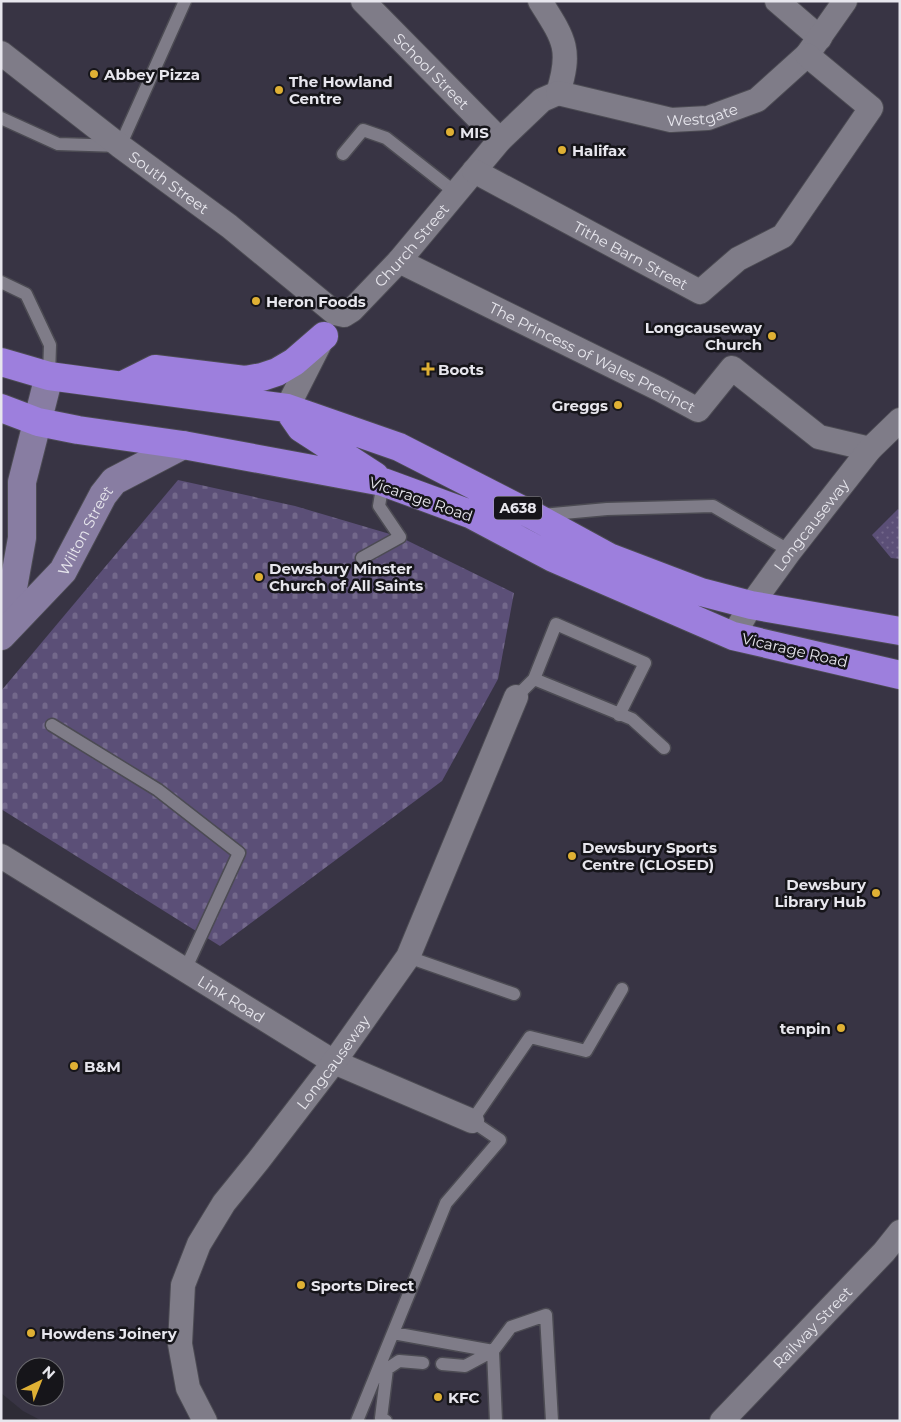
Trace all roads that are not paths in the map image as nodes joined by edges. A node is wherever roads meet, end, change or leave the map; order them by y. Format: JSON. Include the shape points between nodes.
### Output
{"nodes":[{"id":1,"x":185,"y":1,"type":"edge"},
{"id":2,"x":363,"y":1,"type":"edge"},
{"id":3,"x":777,"y":1,"type":"edge"},
{"id":4,"x":845,"y":1,"type":"edge"},
{"id":5,"x":541,"y":2,"type":"edge"},
{"id":6,"x":814,"y":46,"type":"junction"},
{"id":7,"x":1,"y":53,"type":"edge"},
{"id":8,"x":558,"y":93,"type":"junction"},
{"id":9,"x":1,"y":118,"type":"edge"},
{"id":10,"x":500,"y":140,"type":"junction"},
{"id":11,"x":120,"y":146,"type":"junction"},
{"id":12,"x":343,"y":154,"type":"dead end"},
{"id":13,"x":474,"y":171,"type":"junction"},
{"id":14,"x":456,"y":193,"type":"junction"},
{"id":15,"x":399,"y":262,"type":"junction"},
{"id":16,"x":1,"y":282,"type":"edge"},
{"id":17,"x":330,"y":324,"type":"junction"},
{"id":18,"x":1,"y":362,"type":"edge"},
{"id":19,"x":49,"y":376,"type":"junction"},
{"id":20,"x":123,"y":385,"type":"junction"},
{"id":21,"x":1,"y":408,"type":"edge"},
{"id":22,"x":287,"y":408,"type":"junction"},
{"id":23,"x":900,"y":420,"type":"edge"},
{"id":24,"x":38,"y":422,"type":"junction"},
{"id":25,"x":183,"y":445,"type":"junction"},
{"id":26,"x":870,"y":449,"type":"junction"},
{"id":27,"x":383,"y":482,"type":"junction"},
{"id":28,"x":532,"y":515,"type":"junction"},
{"id":29,"x":790,"y":551,"type":"junction"},
{"id":30,"x":362,"y":558,"type":"dead end"},
{"id":31,"x":751,"y":605,"type":"junction"},
{"id":32,"x":1,"y":617,"type":"edge"},
{"id":33,"x":900,"y":631,"type":"edge"},
{"id":34,"x":1,"y":636,"type":"edge"},
{"id":35,"x":733,"y":636,"type":"junction"},
{"id":36,"x":900,"y":675,"type":"edge"},
{"id":37,"x":534,"y":679,"type":"junction"},
{"id":38,"x":516,"y":697,"type":"joint"},
{"id":39,"x":619,"y":715,"type":"junction"},
{"id":40,"x":52,"y":725,"type":"dead end"},
{"id":41,"x":664,"y":748,"type":"dead end"},
{"id":42,"x":1,"y":856,"type":"edge"},
{"id":43,"x":408,"y":956,"type":"junction"},
{"id":44,"x":185,"y":970,"type":"junction"},
{"id":45,"x":622,"y":990,"type":"dead end"},
{"id":46,"x":514,"y":994,"type":"dead end"},
{"id":47,"x":334,"y":1062,"type":"junction"},
{"id":48,"x":472,"y":1121,"type":"junction"},
{"id":49,"x":900,"y":1232,"type":"edge"},
{"id":50,"x":393,"y":1333,"type":"junction"},
{"id":51,"x":493,"y":1352,"type":"junction"},
{"id":52,"x":423,"y":1363,"type":"dead end"},
{"id":53,"x":442,"y":1364,"type":"dead end"},
{"id":54,"x":205,"y":1421,"type":"edge"},
{"id":55,"x":357,"y":1421,"type":"edge"},
{"id":56,"x":386,"y":1421,"type":"edge"},
{"id":57,"x":496,"y":1421,"type":"edge"},
{"id":58,"x":552,"y":1421,"type":"edge"},
{"id":59,"x":722,"y":1421,"type":"edge"}],
"edges":[{"from":1,"to":11,"type":"lane"},
{"from":2,"to":10,"type":"street","name":"School Street"},
{"from":3,"to":6,"type":"street"},
{"from":4,"to":6,"type":"street","name":"Westgate"},
{"from":5,"to":8,"type":"street","via":[[557,28],[566,52],[565,71]]},
{"from":6,"to":8,"type":"street","name":"Westgate","via":[[757,100],[708,118],[671,120]]},
{"from":6,"to":13,"type":"street","name":"Tithe Barn Street","via":[[871,108],[783,236],[738,259],[700,292]]},
{"from":7,"to":11,"type":"street","name":"South Street"},
{"from":8,"to":10,"type":"street","name":"Church Street","via":[[542,100]]},
{"from":9,"to":11,"type":"lane","via":[[58,144]]},
{"from":10,"to":13,"type":"street","name":"Church Street"},
{"from":11,"to":17,"type":"street","name":"South Street","via":[[229,226]]},
{"from":12,"to":14,"type":"lane","via":[[363,130],[386,138]]},
{"from":13,"to":14,"type":"street","name":"Church Street"},
{"from":14,"to":15,"type":"street","name":"Church Street"},
{"from":15,"to":17,"type":"street","name":"Church Street","via":[[352,310]]},
{"from":15,"to":26,"type":"street","name":"The Princess of Wales Precinct","via":[[698,410],[732,368],[819,438]]},
{"from":16,"to":19,"type":"lane","via":[[26,294],[50,345]]},
{"from":17,"to":20,"type":"highway","via":[[294,362],[262,377],[245,380],[155,369]]},
{"from":17,"to":22,"type":"street"},
{"from":18,"to":19,"type":"highway","number":"A638"},
{"from":19,"to":20,"type":"highway","name":"Vicarage Road","number":"A638"},
{"from":19,"to":24,"type":"main road"},
{"from":20,"to":22,"type":"highway","name":"Vicarage Road","number":"A638"},
{"from":21,"to":24,"type":"highway","number":"A638"},
{"from":22,"to":27,"type":"highway","via":[[301,428]]},
{"from":22,"to":28,"type":"highway","name":"Vicarage Road","number":"A638","via":[[399,447]]},
{"from":23,"to":26,"type":"street","name":"Longcauseway"},
{"from":24,"to":25,"type":"highway","name":"Vicarage Road","number":"A638"},
{"from":24,"to":32,"type":"main road","via":[[22,482],[22,538],[18,563],[13,588]]},
{"from":25,"to":27,"type":"highway","name":"Vicarage Road","number":"A638"},
{"from":25,"to":34,"type":"main road","name":"Wilton Street","via":[[114,481],[103,495],[63,572]]},
{"from":26,"to":29,"type":"street","name":"Longcauseway"},
{"from":27,"to":30,"type":"lane","via":[[379,506],[400,536]]},
{"from":27,"to":35,"type":"highway","name":"Vicarage Road","number":"A638","via":[[470,514],[553,558]]},
{"from":28,"to":29,"type":"lane","via":[[714,506]]},
{"from":28,"to":31,"type":"highway","name":"Vicarage Road","number":"A638","via":[[609,557],[701,592]]},
{"from":29,"to":31,"type":"street","name":"Longcauseway"},
{"from":31,"to":33,"type":"highway","name":"Vicarage Road","number":"A638"},
{"from":31,"to":35,"type":"street","name":"Longcauseway"},
{"from":35,"to":36,"type":"highway","name":"Vicarage Road","number":"A638"},
{"from":37,"to":38,"type":"lane"},
{"from":37,"to":39,"type":"lane"},
{"from":37,"to":39,"type":"lane","via":[[556,624],[645,663]]},
{"from":38,"to":43,"type":"street","name":"Longcauseway"},
{"from":39,"to":41,"type":"lane","via":[[632,719]]},
{"from":40,"to":44,"type":"lane","via":[[158,790],[239,853]]},
{"from":42,"to":44,"type":"street","name":"Link Road"},
{"from":43,"to":46,"type":"lane"},
{"from":43,"to":47,"type":"street","name":"Longcauseway"},
{"from":44,"to":47,"type":"street","name":"Link Road"},
{"from":45,"to":48,"type":"lane","via":[[586,1051],[530,1037]]},
{"from":47,"to":48,"type":"street","name":"Link Road"},
{"from":47,"to":54,"type":"street","name":"Longcauseway","via":[[224,1203],[199,1244],[184,1285],[180,1344],[188,1388]]},
{"from":48,"to":50,"type":"lane","via":[[500,1140],[446,1203]]},
{"from":49,"to":59,"type":"street","name":"Railway Street"},
{"from":50,"to":51,"type":"lane"},
{"from":50,"to":55,"type":"lane"},
{"from":51,"to":53,"type":"lane","via":[[465,1366]]},
{"from":51,"to":57,"type":"lane"},
{"from":51,"to":58,"type":"lane","via":[[510,1327],[546,1316]]},
{"from":52,"to":56,"type":"lane","via":[[399,1361],[387,1369],[381,1418]]}]}
